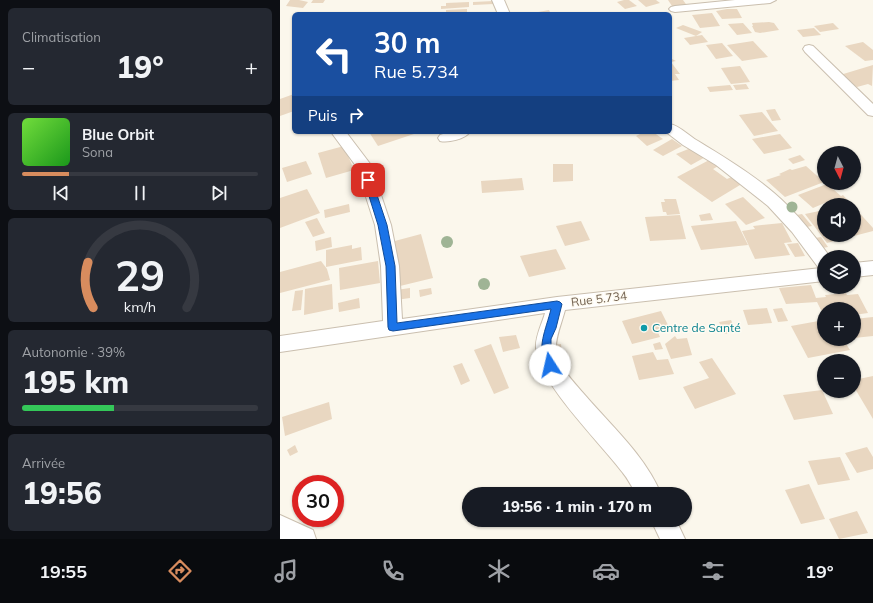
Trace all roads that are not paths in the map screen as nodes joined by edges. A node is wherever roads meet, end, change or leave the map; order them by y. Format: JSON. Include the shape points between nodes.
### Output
{"nodes":[{"id":1,"x":498,"y":0,"type":"edge"},
{"id":2,"x":770,"y":0,"type":"edge"},
{"id":3,"x":674,"y":9,"type":"dead end"},
{"id":4,"x":503,"y":12,"type":"edge"},
{"id":5,"x":809,"y":49,"type":"dead end"},
{"id":6,"x":873,"y":112,"type":"edge"},
{"id":7,"x":672,"y":130,"type":"edge"},
{"id":8,"x":340,"y":134,"type":"edge"},
{"id":9,"x":457,"y":134,"type":"edge"},
{"id":10,"x":445,"y":138,"type":"dead end"},
{"id":11,"x":817,"y":253,"type":"edge"},
{"id":12,"x":873,"y":268,"type":"edge"},
{"id":13,"x":861,"y":269,"type":"edge"},
{"id":14,"x":817,"y":275,"type":"edge"},
{"id":15,"x":557,"y":304,"type":"junction"},
{"id":16,"x":393,"y":327,"type":"junction"},
{"id":17,"x":280,"y":344,"type":"edge"},
{"id":18,"x":645,"y":487,"type":"edge"},
{"id":19,"x":280,"y":527,"type":"edge"},
{"id":20,"x":667,"y":527,"type":"edge"},
{"id":21,"x":304,"y":539,"type":"edge"},
{"id":22,"x":673,"y":539,"type":"edge"}],
"edges":[{"from":1,"to":4,"type":"street"},
{"from":2,"to":3,"type":"street"},
{"from":5,"to":6,"type":"street"},
{"from":7,"to":11,"type":"street","via":[[760,191],[785,214]]},
{"from":8,"to":16,"type":"street","via":[[363,165],[383,225],[390,266]]},
{"from":9,"to":10,"type":"street"},
{"from":12,"to":13,"type":"street"},
{"from":14,"to":15,"type":"street","name":"Rue 5.734"},
{"from":15,"to":16,"type":"street","name":"Rue 5.734"},
{"from":15,"to":18,"type":"street","via":[[546,339],[550,365],[632,466]]},
{"from":16,"to":17,"type":"street","name":"Rue 5.734"},
{"from":19,"to":21,"type":"street"},
{"from":20,"to":22,"type":"street"}]}
